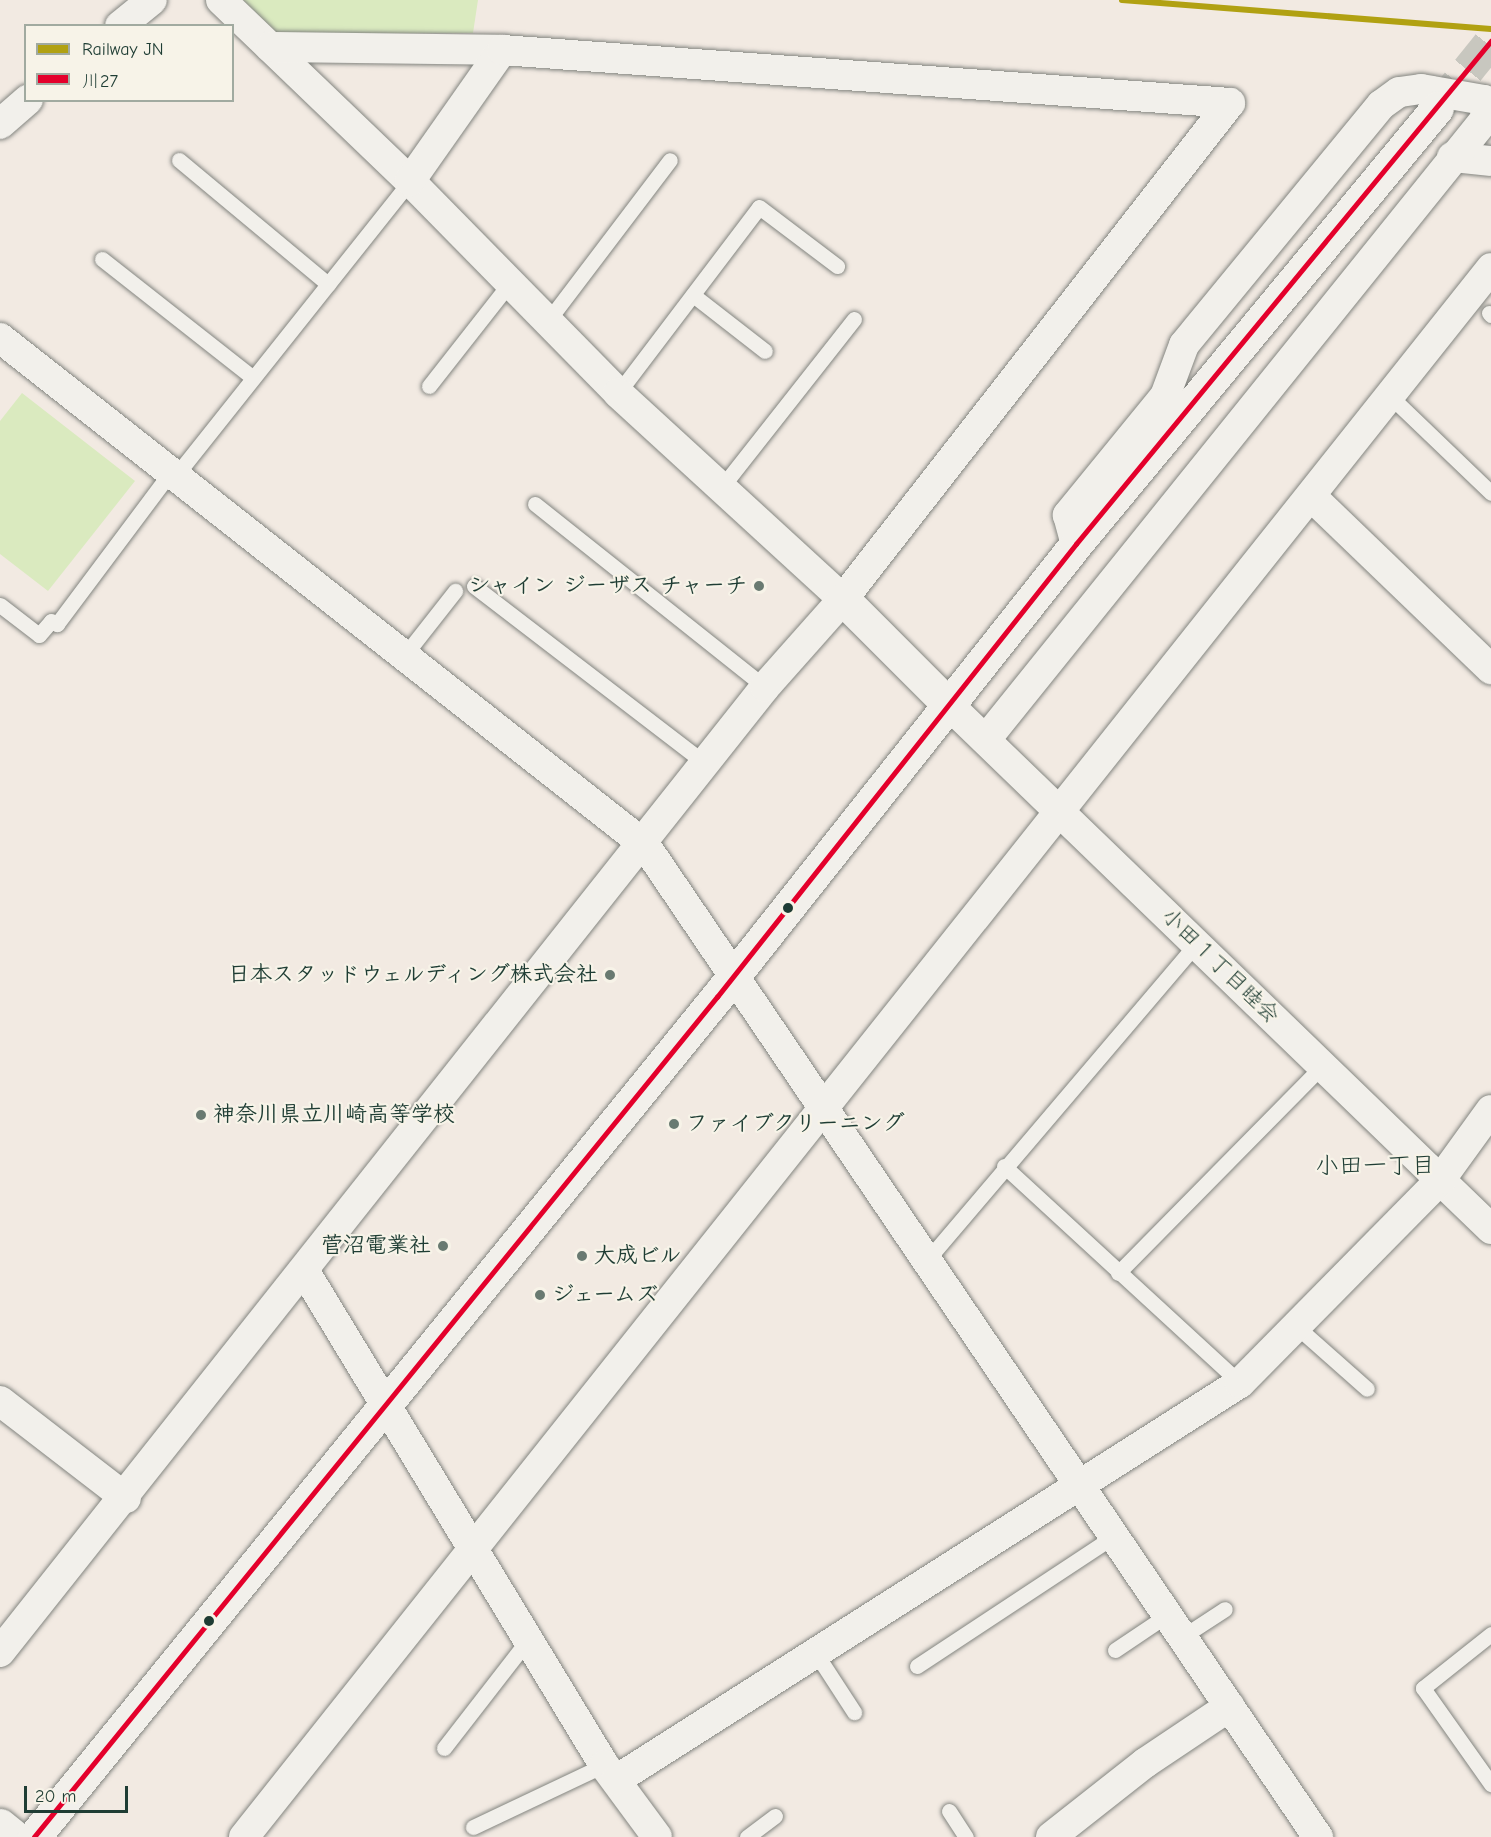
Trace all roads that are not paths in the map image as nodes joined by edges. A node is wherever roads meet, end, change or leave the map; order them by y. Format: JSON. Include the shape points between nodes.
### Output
{"nodes":[{"id":1,"x":152,"y":0,"type":"edge"},
{"id":2,"x":220,"y":0,"type":"edge"},
{"id":3,"x":122,"y":24,"type":"edge"},
{"id":4,"x":270,"y":47,"type":"junction"},
{"id":5,"x":502,"y":50,"type":"junction"},
{"id":6,"x":26,"y":102,"type":"edge"},
{"id":7,"x":1437,"y":108,"type":"tunnel mouth"},
{"id":8,"x":0,"y":124,"type":"edge"},
{"id":9,"x":1452,"y":157,"type":"junction"},
{"id":10,"x":179,"y":160,"type":"dead end"},
{"id":11,"x":670,"y":160,"type":"dead end"},
{"id":12,"x":1491,"y":161,"type":"edge"},
{"id":13,"x":410,"y":181,"type":"junction"},
{"id":14,"x":102,"y":259,"type":"dead end"},
{"id":15,"x":837,"y":266,"type":"dead end"},
{"id":16,"x":1491,"y":268,"type":"edge"},
{"id":17,"x":328,"y":284,"type":"junction"},
{"id":18,"x":509,"y":284,"type":"junction"},
{"id":19,"x":693,"y":295,"type":"junction"},
{"id":20,"x":1483,"y":307,"type":"edge"},
{"id":21,"x":854,"y":319,"type":"dead end"},
{"id":22,"x":546,"y":322,"type":"junction"},
{"id":23,"x":0,"y":338,"type":"edge"},
{"id":24,"x":765,"y":351,"type":"dead end"},
{"id":25,"x":253,"y":378,"type":"junction"},
{"id":26,"x":429,"y":386,"type":"dead end"},
{"id":27,"x":618,"y":393,"type":"junction"},
{"id":28,"x":1390,"y":396,"type":"junction"},
{"id":29,"x":174,"y":472,"type":"junction"},
{"id":30,"x":721,"y":488,"type":"junction"},
{"id":31,"x":1491,"y":493,"type":"edge"},
{"id":32,"x":1311,"y":496,"type":"junction"},
{"id":33,"x":535,"y":504,"type":"dead end"},
{"id":34,"x":1076,"y":544,"type":"junction"},
{"id":35,"x":474,"y":586,"type":"dead end"},
{"id":36,"x":455,"y":591,"type":"dead end"},
{"id":37,"x":843,"y":599,"type":"junction"},
{"id":38,"x":0,"y":605,"type":"edge"},
{"id":39,"x":404,"y":656,"type":"junction"},
{"id":40,"x":1491,"y":669,"type":"edge"},
{"id":41,"x":765,"y":687,"type":"junction"},
{"id":42,"x":949,"y":705,"type":"junction"},
{"id":43,"x":987,"y":738,"type":"junction"},
{"id":44,"x":707,"y":765,"type":"junction"},
{"id":45,"x":1063,"y":812,"type":"junction"},
{"id":46,"x":645,"y":845,"type":"junction"},
{"id":47,"x":1197,"y":943,"type":"junction"},
{"id":48,"x":735,"y":974,"type":"junction"},
{"id":49,"x":1322,"y":1065,"type":"junction"},
{"id":50,"x":825,"y":1109,"type":"junction"},
{"id":51,"x":1491,"y":1110,"type":"edge"},
{"id":52,"x":1004,"y":1166,"type":"junction"},
{"id":53,"x":1441,"y":1179,"type":"junction"},
{"id":54,"x":1491,"y":1228,"type":"edge"},
{"id":55,"x":928,"y":1259,"type":"junction"},
{"id":56,"x":305,"y":1272,"type":"junction"},
{"id":57,"x":1118,"y":1273,"type":"junction"},
{"id":58,"x":1295,"y":1325,"type":"junction"},
{"id":59,"x":1240,"y":1383,"type":"junction"},
{"id":60,"x":1367,"y":1389,"type":"dead end"},
{"id":61,"x":0,"y":1401,"type":"edge"},
{"id":62,"x":385,"y":1407,"type":"junction"},
{"id":63,"x":1079,"y":1482,"type":"junction"},
{"id":64,"x":126,"y":1498,"type":"junction"},
{"id":65,"x":1114,"y":1536,"type":"junction"},
{"id":66,"x":475,"y":1551,"type":"junction"},
{"id":67,"x":1225,"y":1609,"type":"dead end"},
{"id":68,"x":1175,"y":1626,"type":"junction"},
{"id":69,"x":1491,"y":1634,"type":"edge"},
{"id":70,"x":527,"y":1641,"type":"junction"},
{"id":71,"x":1115,"y":1650,"type":"dead end"},
{"id":72,"x":0,"y":1652,"type":"edge"},
{"id":73,"x":815,"y":1652,"type":"junction"},
{"id":74,"x":917,"y":1666,"type":"dead end"},
{"id":75,"x":1230,"y":1706,"type":"junction"},
{"id":76,"x":854,"y":1712,"type":"dead end"},
{"id":77,"x":444,"y":1748,"type":"dead end"},
{"id":78,"x":610,"y":1773,"type":"junction"},
{"id":79,"x":1491,"y":1784,"type":"edge"},
{"id":80,"x":949,"y":1811,"type":"dead end"},
{"id":81,"x":776,"y":1816,"type":"dead end"},
{"id":82,"x":0,"y":1825,"type":"edge"},
{"id":83,"x":473,"y":1827,"type":"dead end"},
{"id":84,"x":15,"y":1837,"type":"edge"},
{"id":85,"x":34,"y":1837,"type":"edge"},
{"id":86,"x":244,"y":1837,"type":"edge"},
{"id":87,"x":657,"y":1837,"type":"edge"},
{"id":88,"x":747,"y":1837,"type":"edge"},
{"id":89,"x":966,"y":1837,"type":"edge"},
{"id":90,"x":1052,"y":1837,"type":"edge"},
{"id":91,"x":1318,"y":1837,"type":"edge"}],
"edges":[{"from":1,"to":3,"type":"street"},
{"from":2,"to":4,"type":"street"},
{"from":4,"to":5,"type":"street"},
{"from":4,"to":13,"type":"street"},
{"from":5,"to":13,"type":"street"},
{"from":5,"to":37,"type":"street","via":[[1230,103]]},
{"from":6,"to":8,"type":"street"},
{"from":7,"to":34,"type":"street"},
{"from":9,"to":12,"type":"street"},
{"from":9,"to":34,"type":"street","via":[[1486,118],[1484,100],[1421,89],[1399,92],[1381,105],[1184,345],[1165,396],[1068,515]]},
{"from":9,"to":43,"type":"street"},
{"from":10,"to":17,"type":"lane"},
{"from":11,"to":22,"type":"lane"},
{"from":13,"to":17,"type":"lane"},
{"from":13,"to":18,"type":"street"},
{"from":14,"to":25,"type":"lane"},
{"from":15,"to":19,"type":"lane","via":[[759,207]]},
{"from":16,"to":20,"type":"street"},
{"from":17,"to":25,"type":"lane"},
{"from":18,"to":22,"type":"street"},
{"from":18,"to":26,"type":"lane"},
{"from":19,"to":24,"type":"lane"},
{"from":19,"to":27,"type":"lane"},
{"from":20,"to":28,"type":"street"},
{"from":21,"to":30,"type":"lane"},
{"from":22,"to":27,"type":"street"},
{"from":23,"to":29,"type":"street"},
{"from":25,"to":29,"type":"lane"},
{"from":27,"to":30,"type":"street"},
{"from":28,"to":31,"type":"lane"},
{"from":28,"to":32,"type":"street"},
{"from":29,"to":38,"type":"lane","via":[[57,624],[51,621],[39,634]]},
{"from":29,"to":39,"type":"street"},
{"from":30,"to":37,"type":"street"},
{"from":32,"to":40,"type":"street"},
{"from":32,"to":45,"type":"street"},
{"from":33,"to":41,"type":"lane"},
{"from":34,"to":42,"type":"street"},
{"from":35,"to":44,"type":"lane"},
{"from":36,"to":39,"type":"lane"},
{"from":37,"to":41,"type":"street"},
{"from":37,"to":42,"type":"street"},
{"from":39,"to":46,"type":"street"},
{"from":41,"to":44,"type":"street"},
{"from":42,"to":43,"type":"street","name":"小田１丁目睦会"},
{"from":42,"to":48,"type":"street"},
{"from":43,"to":45,"type":"street","name":"小田１丁目睦会"},
{"from":44,"to":46,"type":"street"},
{"from":45,"to":47,"type":"street","name":"小田１丁目睦会"},
{"from":45,"to":50,"type":"street"},
{"from":46,"to":48,"type":"street"},
{"from":46,"to":56,"type":"street"},
{"from":47,"to":49,"type":"street","name":"小田１丁目睦会"},
{"from":47,"to":52,"type":"lane"},
{"from":48,"to":50,"type":"street"},
{"from":48,"to":62,"type":"street"},
{"from":49,"to":53,"type":"street","name":"小田１丁目睦会"},
{"from":49,"to":57,"type":"lane"},
{"from":50,"to":55,"type":"street"},
{"from":50,"to":66,"type":"street"},
{"from":51,"to":53,"type":"street"},
{"from":52,"to":55,"type":"lane"},
{"from":52,"to":57,"type":"lane"},
{"from":53,"to":54,"type":"street","name":"小田１丁目睦会"},
{"from":53,"to":58,"type":"street"},
{"from":55,"to":63,"type":"street"},
{"from":56,"to":62,"type":"street"},
{"from":56,"to":64,"type":"street"},
{"from":57,"to":59,"type":"lane"},
{"from":58,"to":59,"type":"street"},
{"from":58,"to":60,"type":"lane"},
{"from":59,"to":63,"type":"street"},
{"from":61,"to":64,"type":"street"},
{"from":62,"to":66,"type":"street"},
{"from":62,"to":85,"type":"street"},
{"from":63,"to":65,"type":"street"},
{"from":63,"to":73,"type":"street"},
{"from":64,"to":72,"type":"street"},
{"from":65,"to":68,"type":"street"},
{"from":65,"to":74,"type":"lane"},
{"from":66,"to":70,"type":"street"},
{"from":66,"to":86,"type":"street"},
{"from":67,"to":68,"type":"lane"},
{"from":68,"to":71,"type":"lane"},
{"from":68,"to":75,"type":"street"},
{"from":69,"to":79,"type":"lane","via":[[1423,1689]]},
{"from":70,"to":77,"type":"lane"},
{"from":70,"to":78,"type":"street"},
{"from":73,"to":76,"type":"lane"},
{"from":73,"to":78,"type":"street"},
{"from":75,"to":90,"type":"street","via":[[1145,1763]]},
{"from":75,"to":91,"type":"street"},
{"from":78,"to":83,"type":"lane"},
{"from":78,"to":87,"type":"street"},
{"from":80,"to":89,"type":"lane"},
{"from":81,"to":88,"type":"lane"},
{"from":82,"to":84,"type":"street"}]}
